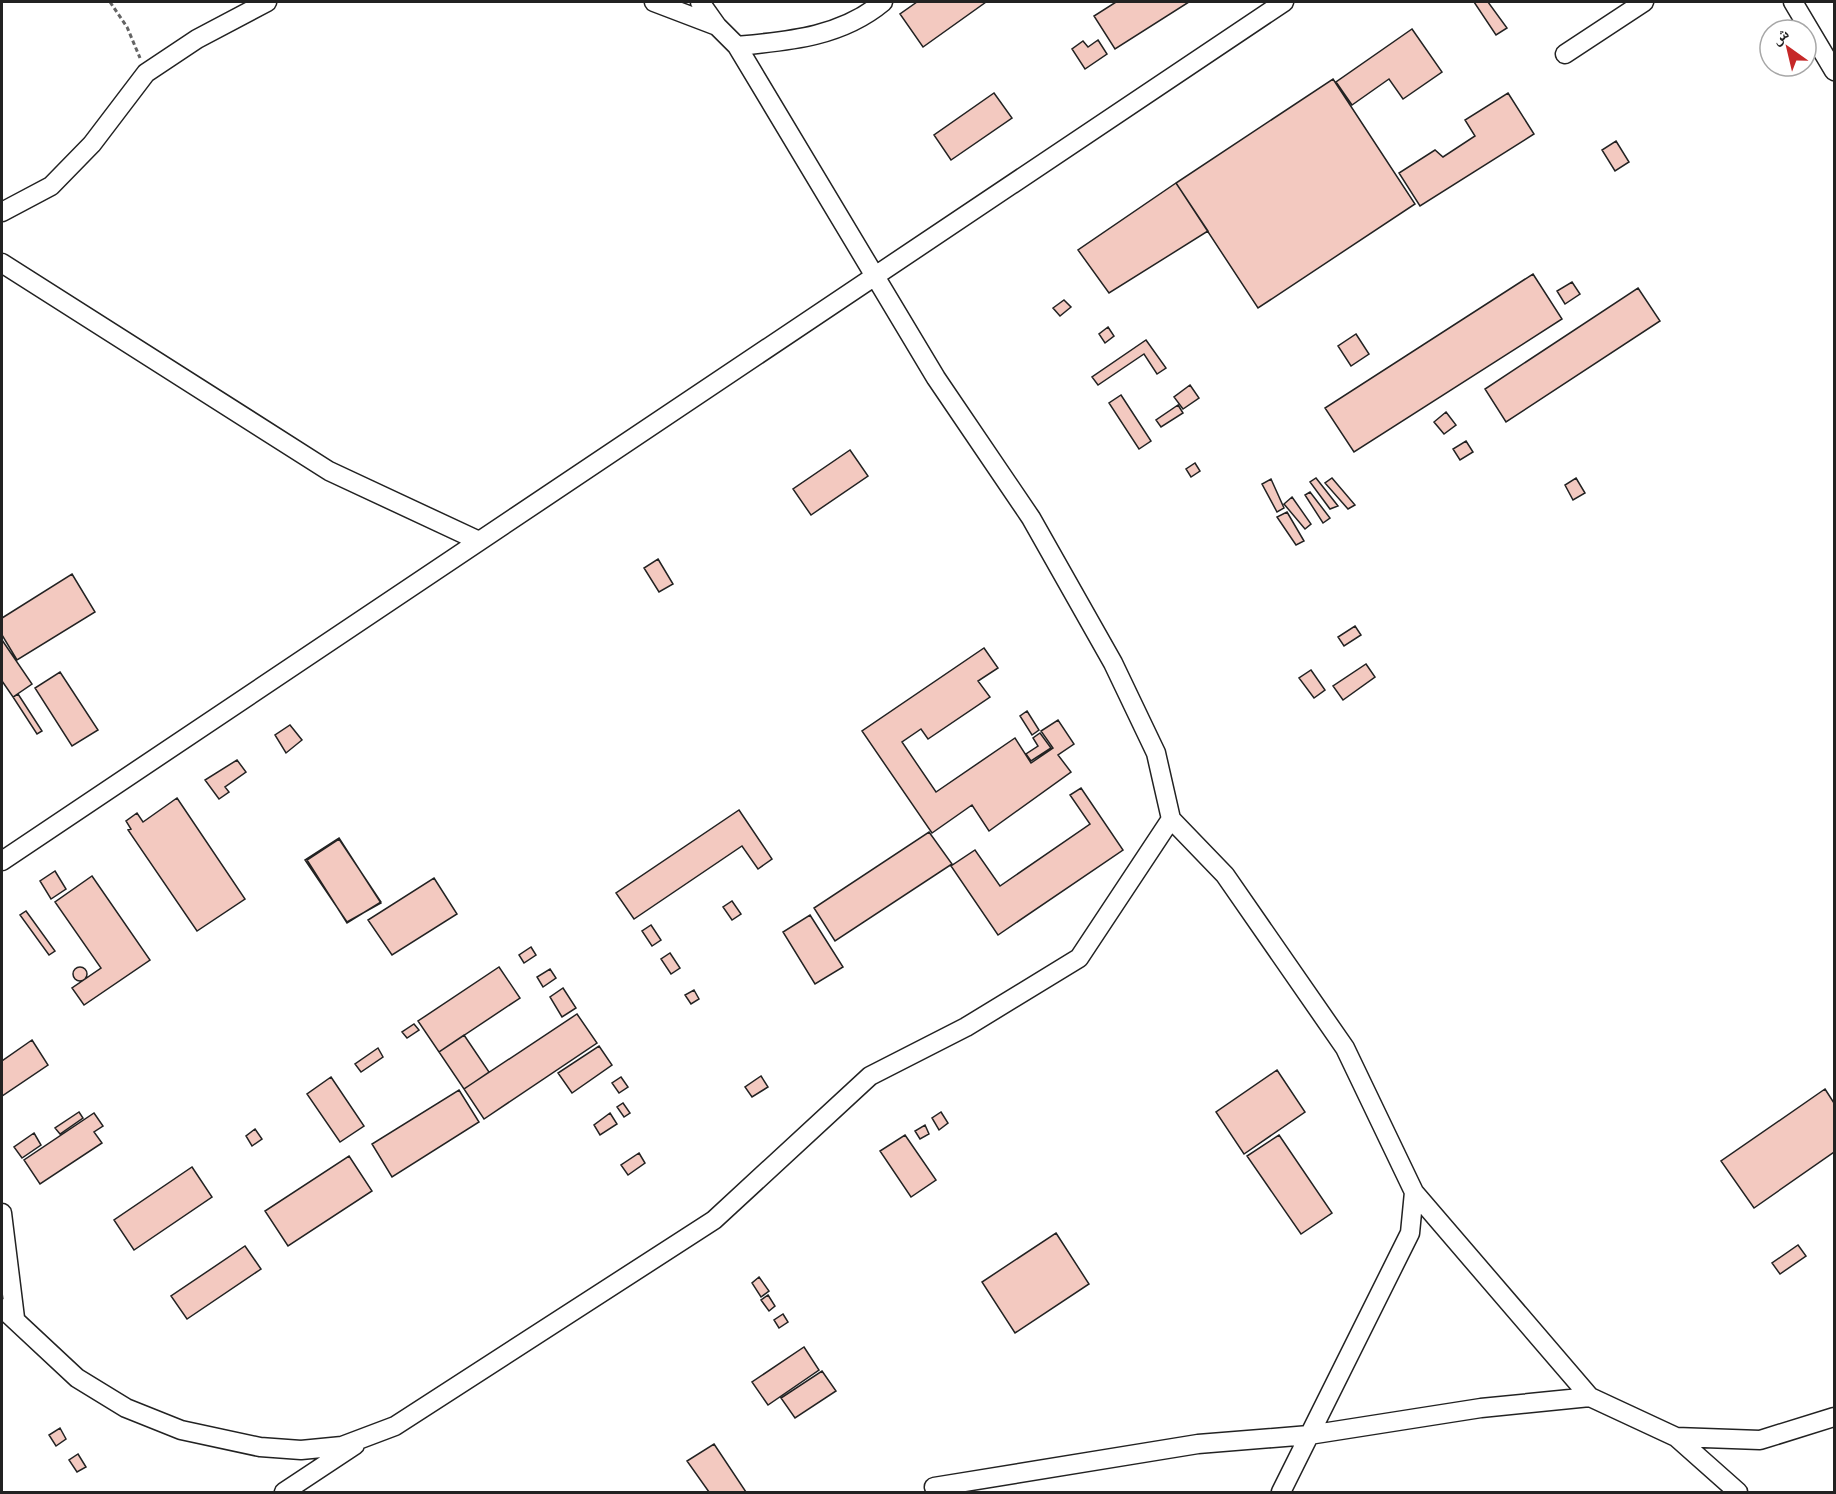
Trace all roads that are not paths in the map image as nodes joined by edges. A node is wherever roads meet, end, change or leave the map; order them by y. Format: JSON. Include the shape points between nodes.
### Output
{"nodes":[{"id":1,"x":267,"y":2,"type":"edge"},
{"id":2,"x":654,"y":2,"type":"edge"},
{"id":3,"x":700,"y":2,"type":"edge"},
{"id":4,"x":883,"y":2,"type":"edge"},
{"id":5,"x":1284,"y":2,"type":"edge"},
{"id":6,"x":1649,"y":2,"type":"edge"},
{"id":7,"x":1793,"y":2,"type":"edge"},
{"id":8,"x":717,"y":26,"type":"junction"},
{"id":9,"x":737,"y":46,"type":"junction"},
{"id":10,"x":1564,"y":54,"type":"dead end"},
{"id":11,"x":1834,"y":71,"type":"edge"},
{"id":12,"x":2,"y":212,"type":"edge"},
{"id":13,"x":2,"y":263,"type":"edge"},
{"id":14,"x":876,"y":276,"type":"junction"},
{"id":15,"x":480,"y":541,"type":"junction"},
{"id":16,"x":1171,"y":819,"type":"junction"},
{"id":17,"x":2,"y":861,"type":"edge"},
{"id":18,"x":1414,"y":1192,"type":"junction"},
{"id":19,"x":2,"y":1213,"type":"edge"},
{"id":20,"x":8,"y":1313,"type":"edge"},
{"id":21,"x":1590,"y":1397,"type":"junction"},
{"id":22,"x":1834,"y":1417,"type":"edge"},
{"id":23,"x":1309,"y":1435,"type":"junction"},
{"id":24,"x":1676,"y":1437,"type":"junction"},
{"id":25,"x":362,"y":1440,"type":"junction"},
{"id":26,"x":934,"y":1486,"type":"dead end"},
{"id":27,"x":284,"y":1492,"type":"edge"},
{"id":28,"x":1281,"y":1492,"type":"edge"},
{"id":29,"x":1738,"y":1492,"type":"edge"}],
"edges":[{"from":1,"to":12,"type":"street","via":[[197,39],[146,73],[92,144],[51,186]]},
{"from":2,"to":8,"type":"street"},
{"from":3,"to":8,"type":"street"},
{"from":4,"to":9,"type":"street","via":[[868,14],[804,40]]},
{"from":5,"to":14,"type":"street"},
{"from":6,"to":10,"type":"street"},
{"from":7,"to":11,"type":"street"},
{"from":8,"to":9,"type":"street"},
{"from":9,"to":14,"type":"street"},
{"from":13,"to":15,"type":"street","via":[[329,471]]},
{"from":14,"to":15,"type":"street"},
{"from":14,"to":16,"type":"street","via":[[936,378],[1031,518],[1113,663],[1156,753]]},
{"from":15,"to":17,"type":"street"},
{"from":16,"to":18,"type":"street","via":[[1225,875],[1345,1048]]},
{"from":16,"to":25,"type":"street","via":[[1079,958],[966,1027],[870,1076],[714,1220],[395,1426]]},
{"from":18,"to":21,"type":"street"},
{"from":18,"to":23,"type":"street","via":[[1410,1233]]},
{"from":19,"to":20,"type":"street"},
{"from":20,"to":25,"type":"street","via":[[77,1378],[126,1408],[163,1424],[210,1438],[280,1450],[322,1449]]},
{"from":21,"to":23,"type":"street","via":[[1481,1408]]},
{"from":21,"to":24,"type":"street"},
{"from":22,"to":24,"type":"street","via":[[1760,1440]]},
{"from":23,"to":26,"type":"street","via":[[1198,1444]]},
{"from":23,"to":28,"type":"street"},
{"from":24,"to":29,"type":"street"},
{"from":25,"to":27,"type":"street"}]}
